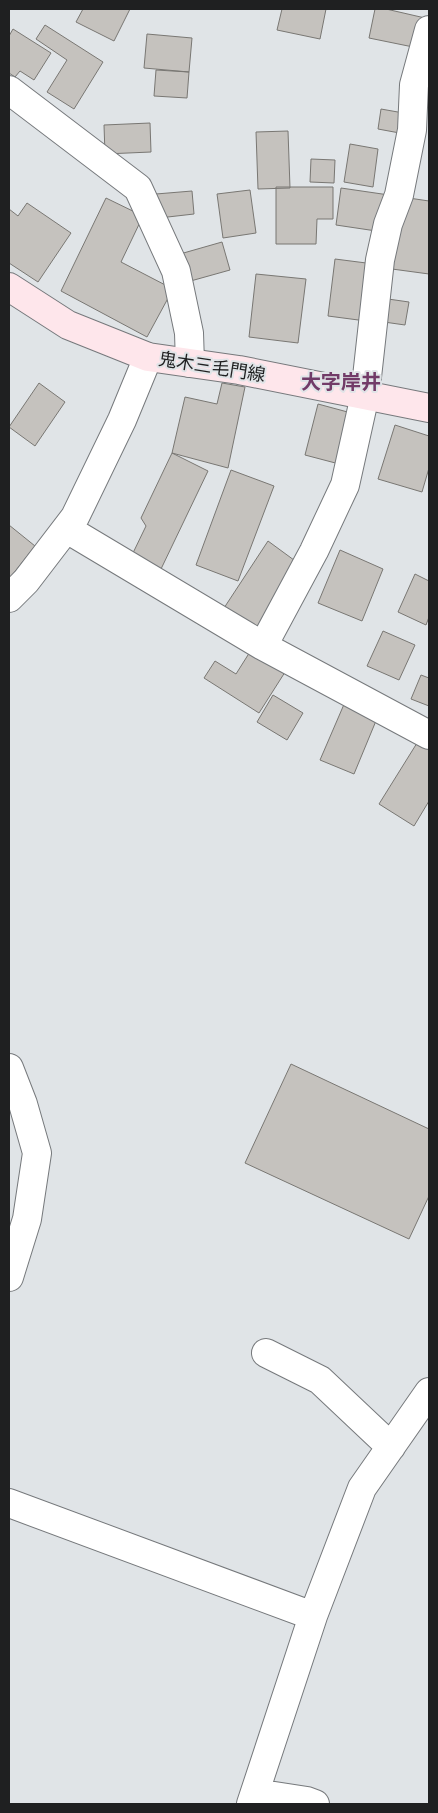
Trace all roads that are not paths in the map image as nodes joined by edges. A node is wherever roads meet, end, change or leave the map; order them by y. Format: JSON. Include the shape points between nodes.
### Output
{"nodes":[{"id":1,"x":429,"y":30,"type":"edge"},
{"id":2,"x":9,"y":90,"type":"edge"},
{"id":3,"x":9,"y":287,"type":"edge"},
{"id":4,"x":148,"y":357,"type":"junction"},
{"id":5,"x":190,"y":363,"type":"junction"},
{"id":6,"x":365,"y":395,"type":"junction"},
{"id":7,"x":429,"y":408,"type":"edge"},
{"id":8,"x":66,"y":529,"type":"junction"},
{"id":9,"x":9,"y":598,"type":"edge"},
{"id":10,"x":263,"y":646,"type":"junction"},
{"id":11,"x":429,"y":735,"type":"edge"},
{"id":12,"x":9,"y":1068,"type":"edge"},
{"id":13,"x":9,"y":1277,"type":"edge"},
{"id":14,"x":266,"y":1353,"type":"dead end"},
{"id":15,"x":429,"y":1392,"type":"edge"},
{"id":16,"x":391,"y":1447,"type":"junction"},
{"id":17,"x":9,"y":1503,"type":"edge"},
{"id":18,"x":313,"y":1616,"type":"junction"},
{"id":19,"x":253,"y":1799,"type":"edge"},
{"id":20,"x":315,"y":1804,"type":"edge"}],
"edges":[{"from":1,"to":6,"type":"street","via":[[414,85],[412,130],[399,195],[380,260]]},
{"from":2,"to":5,"type":"street","via":[[138,188],[176,271],[189,333]]},
{"from":3,"to":4,"type":"main road","name":"鬼木三毛門線","via":[[68,325]]},
{"from":4,"to":5,"type":"main road","name":"鬼木三毛門線"},
{"from":4,"to":8,"type":"street","via":[[76,517]]},
{"from":5,"to":6,"type":"main road","name":"鬼木三毛門線"},
{"from":6,"to":7,"type":"main road","name":"鬼木三毛門線"},
{"from":6,"to":10,"type":"street","via":[[345,485]]},
{"from":8,"to":9,"type":"street"},
{"from":8,"to":10,"type":"street"},
{"from":10,"to":11,"type":"street"},
{"from":12,"to":13,"type":"street","via":[[38,1153],[27,1219]]},
{"from":14,"to":16,"type":"street","via":[[320,1380]]},
{"from":15,"to":16,"type":"street"},
{"from":16,"to":18,"type":"street","via":[[362,1488]]},
{"from":17,"to":18,"type":"street"},
{"from":18,"to":19,"type":"street"},
{"from":19,"to":20,"type":"street"}]}
